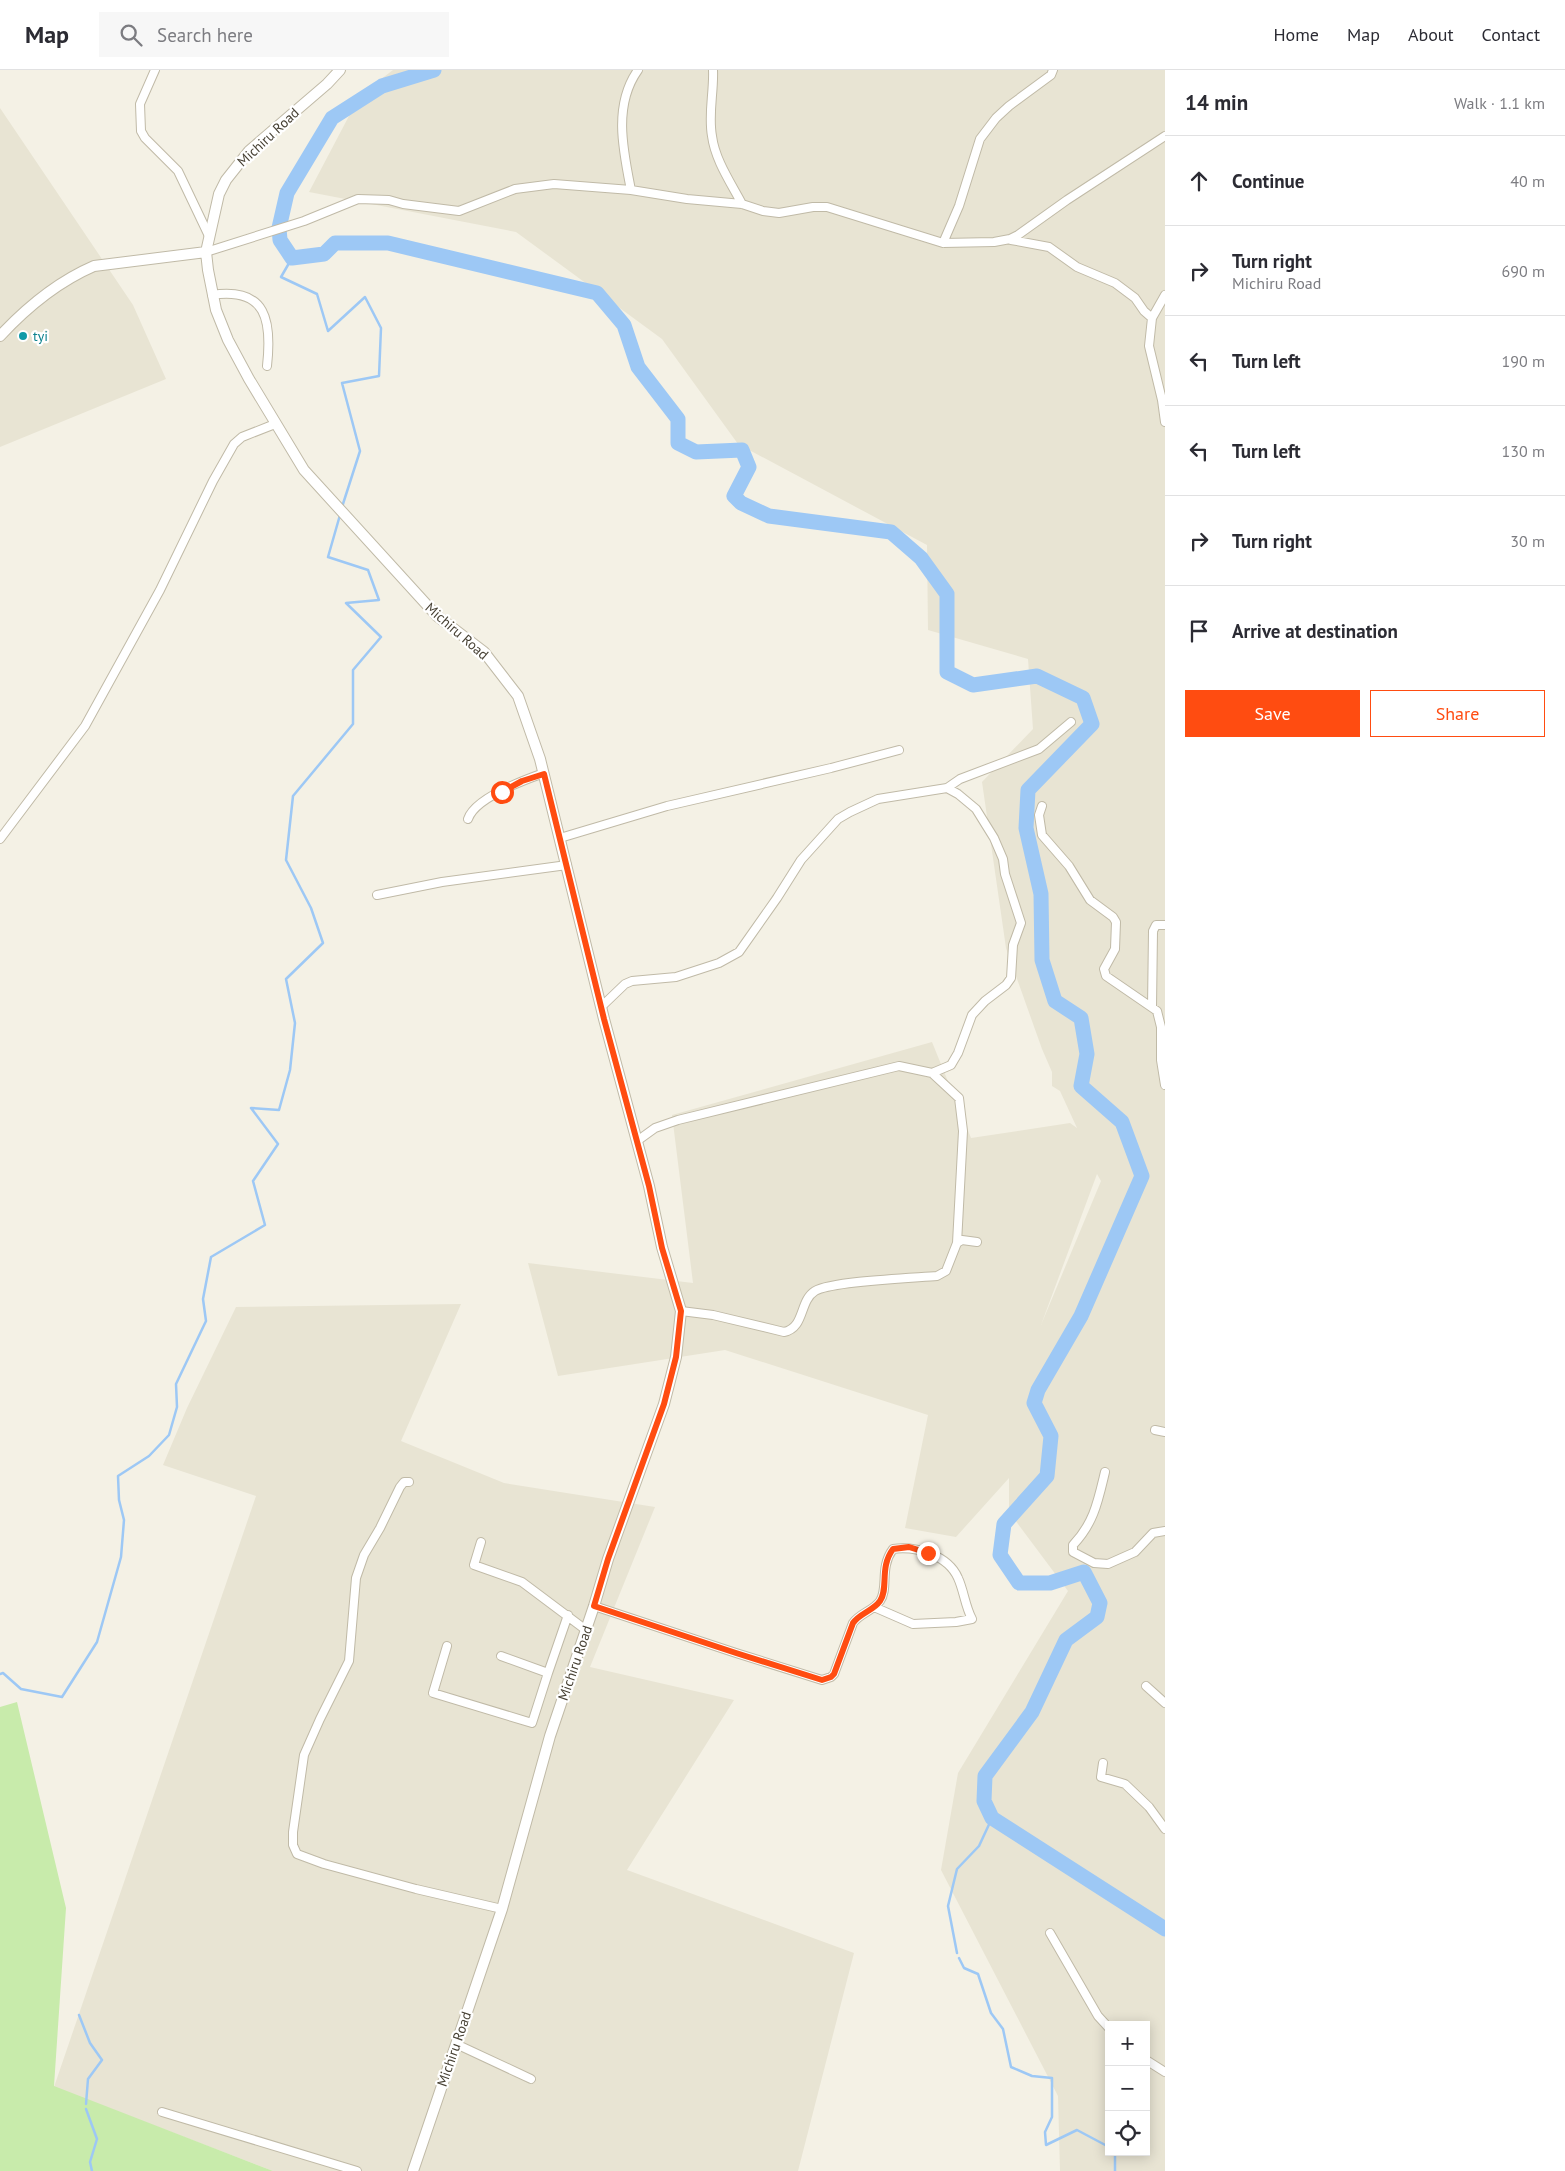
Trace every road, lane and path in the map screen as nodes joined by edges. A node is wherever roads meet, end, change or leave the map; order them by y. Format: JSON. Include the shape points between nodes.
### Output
{"nodes":[{"id":1,"x":156,"y":70,"type":"edge"},
{"id":2,"x":340,"y":70,"type":"edge"},
{"id":3,"x":638,"y":70,"type":"edge"},
{"id":4,"x":713,"y":70,"type":"edge"},
{"id":5,"x":1053,"y":70,"type":"edge"},
{"id":6,"x":1165,"y":136,"type":"edge"},
{"id":7,"x":631,"y":190,"type":"junction"},
{"id":8,"x":742,"y":204,"type":"junction"},
{"id":9,"x":209,"y":236,"type":"junction"},
{"id":10,"x":1010,"y":239,"type":"junction"},
{"id":11,"x":943,"y":243,"type":"junction"},
{"id":12,"x":206,"y":252,"type":"junction"},
{"id":13,"x":212,"y":295,"type":"junction"},
{"id":14,"x":1165,"y":295,"type":"edge"},
{"id":15,"x":1152,"y":318,"type":"junction"},
{"id":16,"x":0,"y":336,"type":"edge"},
{"id":17,"x":267,"y":366,"type":"dead end"},
{"id":18,"x":1165,"y":422,"type":"edge"},
{"id":19,"x":275,"y":424,"type":"junction"},
{"id":20,"x":1071,"y":722,"type":"dead end"},
{"id":21,"x":899,"y":750,"type":"dead end"},
{"id":22,"x":544,"y":774,"type":"junction"},
{"id":23,"x":947,"y":788,"type":"junction"},
{"id":24,"x":1042,"y":806,"type":"dead end"},
{"id":25,"x":468,"y":819,"type":"dead end"},
{"id":26,"x":560,"y":838,"type":"junction"},
{"id":27,"x":0,"y":839,"type":"edge"},
{"id":28,"x":567,"y":865,"type":"junction"},
{"id":29,"x":378,"y":895,"type":"dead end"},
{"id":30,"x":1165,"y":925,"type":"edge"},
{"id":31,"x":601,"y":1006,"type":"junction"},
{"id":32,"x":1152,"y":1007,"type":"junction"},
{"id":33,"x":932,"y":1073,"type":"junction"},
{"id":34,"x":1165,"y":1085,"type":"edge"},
{"id":35,"x":637,"y":1141,"type":"junction"},
{"id":36,"x":977,"y":1242,"type":"dead end"},
{"id":37,"x":956,"y":1243,"type":"junction"},
{"id":38,"x":681,"y":1311,"type":"junction"},
{"id":39,"x":1155,"y":1430,"type":"dead end"},
{"id":40,"x":1165,"y":1432,"type":"edge"},
{"id":41,"x":1105,"y":1472,"type":"dead end"},
{"id":42,"x":409,"y":1482,"type":"dead end"},
{"id":43,"x":1165,"y":1531,"type":"edge"},
{"id":44,"x":481,"y":1542,"type":"dead end"},
{"id":45,"x":594,"y":1606,"type":"junction"},
{"id":46,"x":874,"y":1607,"type":"junction"},
{"id":47,"x":568,"y":1616,"type":"junction"},
{"id":48,"x":586,"y":1630,"type":"junction"},
{"id":49,"x":447,"y":1646,"type":"dead end"},
{"id":50,"x":501,"y":1656,"type":"dead end"},
{"id":51,"x":548,"y":1673,"type":"junction"},
{"id":52,"x":1146,"y":1686,"type":"dead end"},
{"id":53,"x":1165,"y":1703,"type":"edge"},
{"id":54,"x":1103,"y":1763,"type":"dead end"},
{"id":55,"x":1165,"y":1829,"type":"edge"},
{"id":56,"x":502,"y":1909,"type":"junction"},
{"id":57,"x":1050,"y":1932,"type":"dead end"},
{"id":58,"x":1105,"y":2024,"type":"edge"},
{"id":59,"x":456,"y":2044,"type":"junction"},
{"id":60,"x":1150,"y":2063,"type":"edge"},
{"id":61,"x":1165,"y":2072,"type":"edge"},
{"id":62,"x":531,"y":2079,"type":"dead end"},
{"id":63,"x":162,"y":2112,"type":"dead end"},
{"id":64,"x":357,"y":2171,"type":"edge"},
{"id":65,"x":413,"y":2171,"type":"edge"}],
"edges":[{"from":1,"to":9,"type":"street","via":[[140,104],[140,131],[178,171]]},
{"from":2,"to":9,"type":"street","name":"Michiru Road","via":[[249,151],[226,180],[219,194]]},
{"from":3,"to":7,"type":"street","via":[[623,102],[622,135]]},
{"from":4,"to":8,"type":"street","via":[[712,137]]},
{"from":5,"to":11,"type":"street","via":[[1052,76],[996,118],[980,139],[959,206]]},
{"from":6,"to":10,"type":"street"},
{"from":7,"to":8,"type":"street"},
{"from":7,"to":12,"type":"street","via":[[554,184],[515,190],[453,212],[389,200],[358,200]]},
{"from":8,"to":11,"type":"street","via":[[779,212],[827,207]]},
{"from":9,"to":12,"type":"street","name":"Michiru Road"},
{"from":10,"to":11,"type":"street"},
{"from":10,"to":15,"type":"street","via":[[1050,247],[1077,267],[1115,283]]},
{"from":12,"to":13,"type":"street","name":"Michiru Road"},
{"from":12,"to":16,"type":"street","via":[[94,266],[77,273],[26,308]]},
{"from":13,"to":17,"type":"street","via":[[233,292],[258,303],[268,330]]},
{"from":13,"to":19,"type":"street","name":"Michiru Road","via":[[228,340]]},
{"from":14,"to":15,"type":"street"},
{"from":15,"to":18,"type":"street","via":[[1149,346]]},
{"from":19,"to":22,"type":"street","name":"Michiru Road","via":[[304,470],[341,511],[437,616],[484,652],[512,686],[528,722]]},
{"from":19,"to":27,"type":"street","via":[[246,435],[234,444],[160,590],[85,726]]},
{"from":20,"to":23,"type":"street","via":[[1039,749],[960,779]]},
{"from":21,"to":26,"type":"street","via":[[667,806]]},
{"from":22,"to":25,"type":"street","via":[[483,800]]},
{"from":22,"to":26,"type":"street","name":"Michiru Road"},
{"from":23,"to":31,"type":"street","via":[[878,799],[838,819],[801,860],[739,952],[676,977],[624,984]]},
{"from":23,"to":33,"type":"street","via":[[976,809],[994,838],[1021,923],[1013,945],[1011,978],[972,1016],[951,1065]]},
{"from":24,"to":32,"type":"street","via":[[1039,815],[1042,835],[1070,866],[1090,900],[1116,922],[1115,950],[1104,969],[1106,976]]},
{"from":26,"to":28,"type":"street","name":"Michiru Road"},
{"from":28,"to":29,"type":"street","via":[[442,882]]},
{"from":28,"to":31,"type":"street","name":"Michiru Road"},
{"from":30,"to":32,"type":"street","via":[[1156,925],[1153,931]]},
{"from":31,"to":35,"type":"street","name":"Michiru Road"},
{"from":32,"to":34,"type":"street","via":[[1159,1016]]},
{"from":33,"to":35,"type":"street","via":[[899,1066],[678,1120],[655,1128]]},
{"from":33,"to":37,"type":"street","via":[[959,1098],[963,1131]]},
{"from":35,"to":38,"type":"street","name":"Michiru Road","via":[[662,1248]]},
{"from":36,"to":37,"type":"street","via":[[962,1240]]},
{"from":37,"to":38,"type":"street","via":[[942,1274],[828,1286],[815,1291],[791,1331]]},
{"from":38,"to":45,"type":"street","name":"Michiru Road","via":[[676,1357],[664,1404]]},
{"from":39,"to":40,"type":"street"},
{"from":41,"to":43,"type":"street","via":[[1096,1511],[1073,1545],[1073,1552],[1094,1563],[1108,1564],[1135,1552],[1153,1533]]},
{"from":42,"to":56,"type":"street","via":[[400,1487],[364,1555],[356,1578],[349,1660],[304,1755],[293,1845],[297,1854],[324,1864]]},
{"from":44,"to":47,"type":"street","via":[[474,1565],[522,1582]]},
{"from":45,"to":46,"type":"street","via":[[822,1680],[834,1674],[857,1616]]},
{"from":45,"to":48,"type":"street","name":"Michiru Road"},
{"from":46,"to":46,"type":"street","via":[[883,1596],[888,1557],[893,1549],[909,1547],[940,1558],[957,1575],[972,1619],[913,1624]]},
{"from":47,"to":48,"type":"street"},
{"from":47,"to":51,"type":"street"},
{"from":48,"to":56,"type":"street","name":"Michiru Road","via":[[550,1736]]},
{"from":49,"to":51,"type":"street","via":[[433,1693],[532,1723]]},
{"from":50,"to":51,"type":"street"},
{"from":52,"to":53,"type":"street"},
{"from":54,"to":55,"type":"street","via":[[1101,1777],[1125,1784],[1149,1807]]},
{"from":56,"to":59,"type":"street","name":"Michiru Road"},
{"from":57,"to":58,"type":"street"},
{"from":59,"to":62,"type":"street"},
{"from":59,"to":65,"type":"street","name":"Michiru Road"},
{"from":60,"to":61,"type":"street"},
{"from":63,"to":64,"type":"street"}]}
